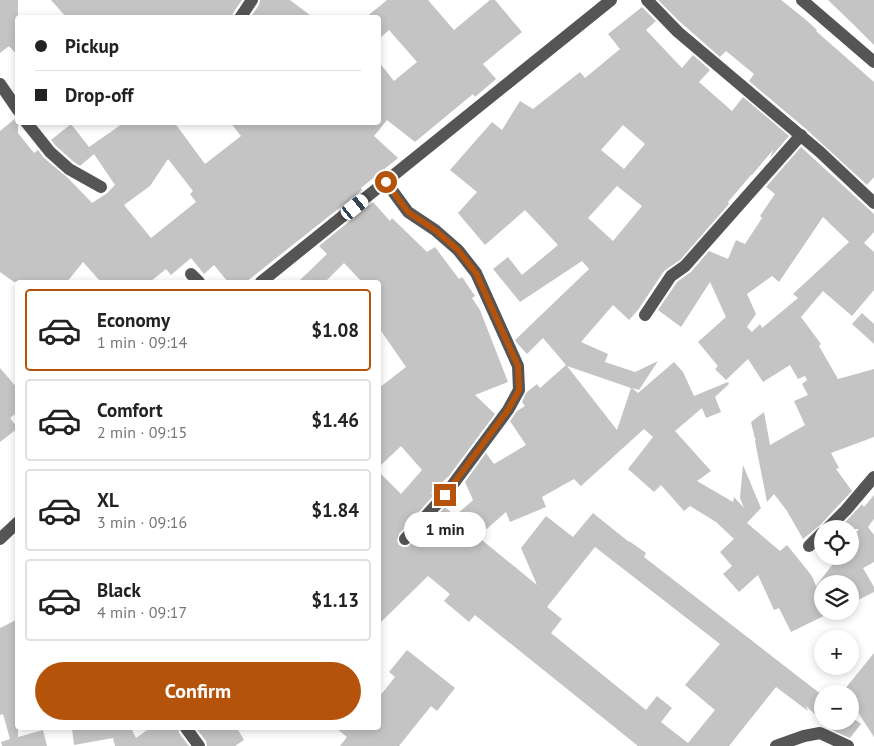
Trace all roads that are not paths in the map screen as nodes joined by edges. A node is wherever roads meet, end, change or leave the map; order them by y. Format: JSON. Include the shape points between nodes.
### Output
{"nodes":[{"id":1,"x":252,"y":0,"type":"edge"},
{"id":2,"x":611,"y":0,"type":"edge"},
{"id":3,"x":647,"y":0,"type":"edge"},
{"id":4,"x":802,"y":0,"type":"edge"},
{"id":5,"x":242,"y":15,"type":"edge"},
{"id":6,"x":874,"y":62,"type":"edge"},
{"id":7,"x":0,"y":84,"type":"edge"},
{"id":8,"x":15,"y":106,"type":"edge"},
{"id":9,"x":28,"y":125,"type":"edge"},
{"id":10,"x":801,"y":135,"type":"junction"},
{"id":11,"x":386,"y":182,"type":"junction"},
{"id":12,"x":101,"y":187,"type":"dead end"},
{"id":13,"x":874,"y":203,"type":"edge"},
{"id":14,"x":264,"y":280,"type":"edge"},
{"id":15,"x":645,"y":315,"type":"dead end"},
{"id":16,"x":874,"y":477,"type":"edge"},
{"id":17,"x":836,"y":520,"type":"edge"},
{"id":18,"x":15,"y":525,"type":"edge"},
{"id":19,"x":0,"y":539,"type":"edge"},
{"id":20,"x":405,"y":539,"type":"dead end"},
{"id":21,"x":814,"y":541,"type":"edge"},
{"id":22,"x":809,"y":546,"type":"dead end"},
{"id":23,"x":188,"y":730,"type":"edge"},
{"id":24,"x":200,"y":746,"type":"edge"},
{"id":25,"x":776,"y":746,"type":"edge"},
{"id":26,"x":848,"y":746,"type":"edge"}],
"edges":[{"from":1,"to":5,"type":"street"},
{"from":2,"to":11,"type":"street"},
{"from":3,"to":10,"type":"street","via":[[678,32]]},
{"from":4,"to":6,"type":"street"},
{"from":7,"to":8,"type":"street"},
{"from":9,"to":12,"type":"street","via":[[69,169]]},
{"from":10,"to":13,"type":"street"},
{"from":10,"to":15,"type":"street","via":[[685,266],[671,276]]},
{"from":11,"to":14,"type":"street"},
{"from":11,"to":20,"type":"street","via":[[408,212],[458,250],[476,273],[518,366],[519,390],[508,410],[445,495]]},
{"from":16,"to":17,"type":"street"},
{"from":18,"to":19,"type":"street"},
{"from":21,"to":22,"type":"street"},
{"from":23,"to":24,"type":"street"},
{"from":25,"to":26,"type":"street","via":[[820,733]]}]}
